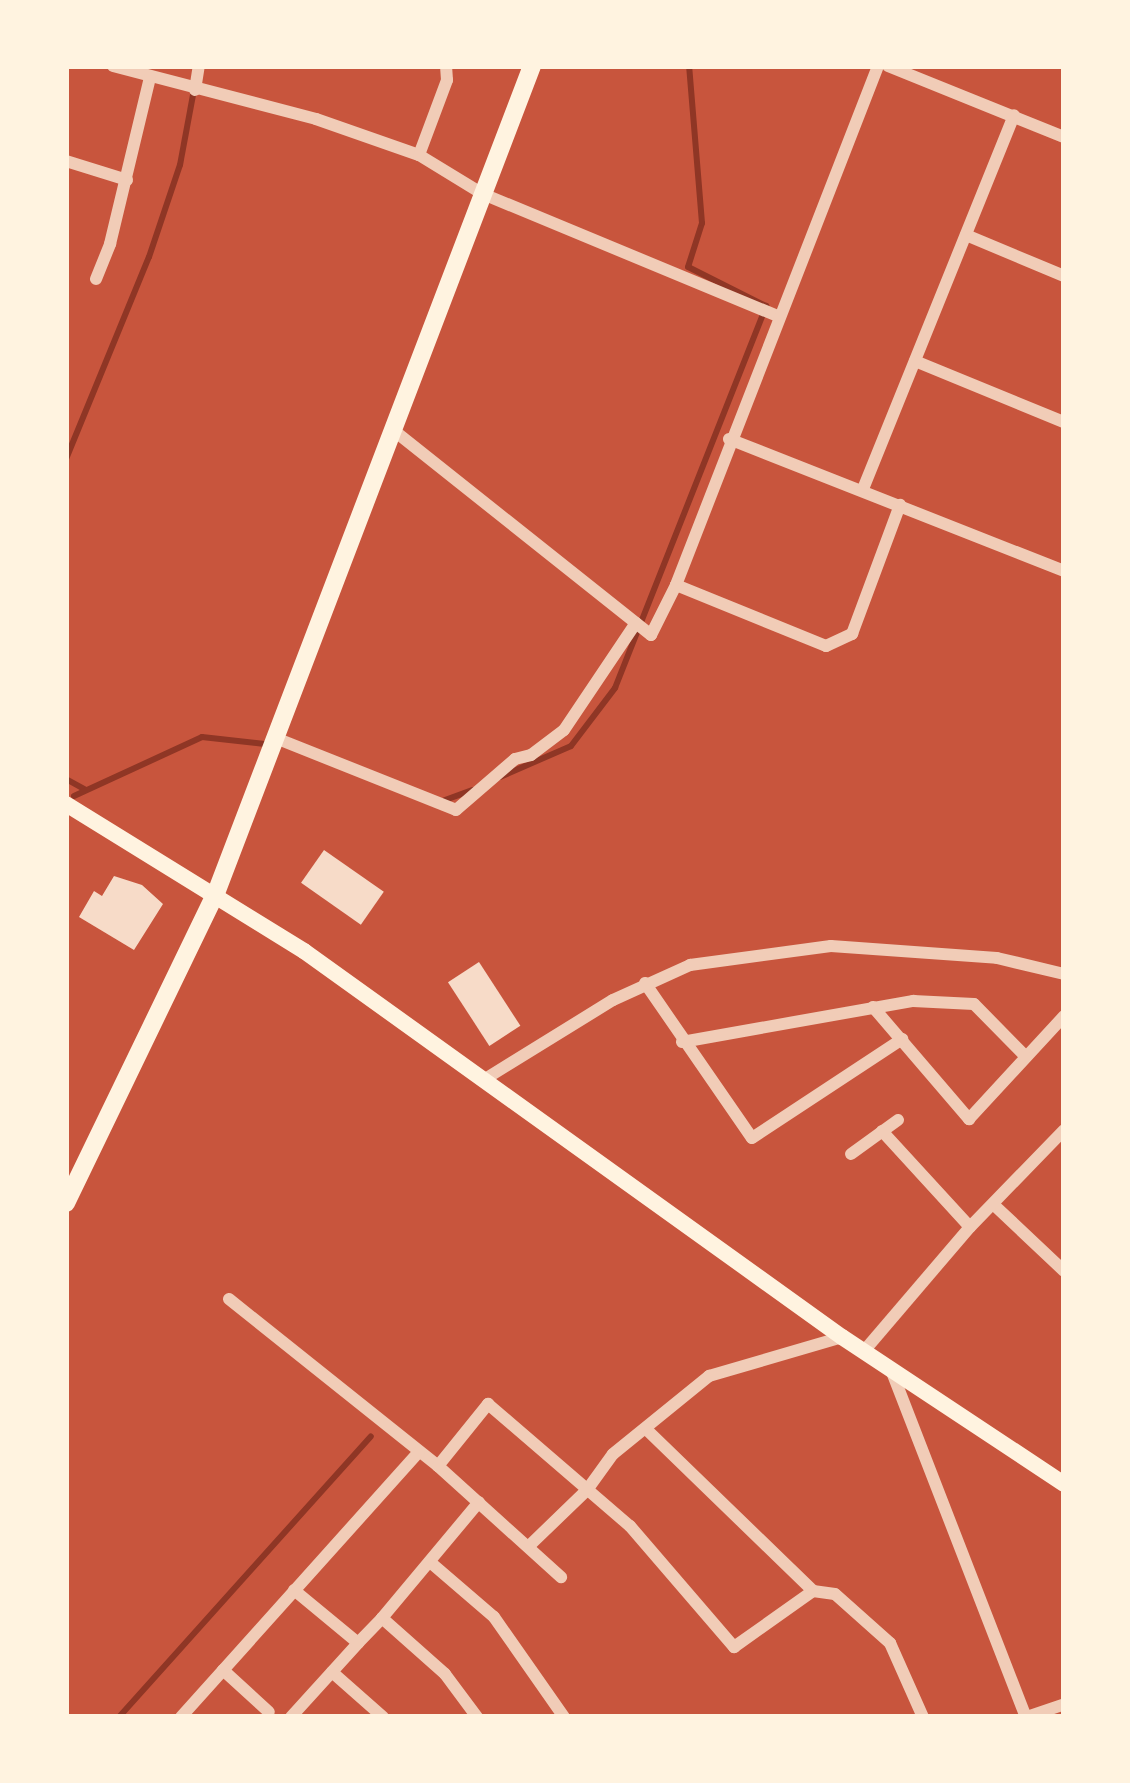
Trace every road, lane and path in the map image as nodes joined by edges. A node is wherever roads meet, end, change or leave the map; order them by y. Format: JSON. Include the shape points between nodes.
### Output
{"nodes":[{"id":1,"x":112,"y":66,"type":"edge"},
{"id":2,"x":200,"y":66,"type":"edge"},
{"id":3,"x":446,"y":66,"type":"edge"},
{"id":4,"x":532,"y":66,"type":"edge"},
{"id":5,"x":878,"y":66,"type":"edge"},
{"id":6,"x":888,"y":66,"type":"edge"},
{"id":7,"x":150,"y":78,"type":"junction"},
{"id":8,"x":195,"y":90,"type":"junction"},
{"id":9,"x":1014,"y":116,"type":"junction"},
{"id":10,"x":1064,"y":136,"type":"edge"},
{"id":11,"x":419,"y":155,"type":"junction"},
{"id":12,"x":66,"y":161,"type":"edge"},
{"id":13,"x":127,"y":180,"type":"junction"},
{"id":14,"x":483,"y":194,"type":"junction"},
{"id":15,"x":966,"y":235,"type":"junction"},
{"id":16,"x":1064,"y":276,"type":"edge"},
{"id":17,"x":97,"y":279,"type":"dead end"},
{"id":18,"x":778,"y":316,"type":"junction"},
{"id":19,"x":915,"y":361,"type":"junction"},
{"id":20,"x":1064,"y":422,"type":"edge"},
{"id":21,"x":392,"y":429,"type":"junction"},
{"id":22,"x":729,"y":440,"type":"junction"},
{"id":23,"x":862,"y":489,"type":"junction"},
{"id":24,"x":900,"y":505,"type":"junction"},
{"id":25,"x":1064,"y":571,"type":"edge"},
{"id":26,"x":676,"y":585,"type":"junction"},
{"id":27,"x":636,"y":623,"type":"junction"},
{"id":28,"x":272,"y":736,"type":"junction"},
{"id":29,"x":66,"y":804,"type":"edge"},
{"id":30,"x":216,"y":893,"type":"junction"},
{"id":31,"x":1064,"y":974,"type":"edge"},
{"id":32,"x":645,"y":982,"type":"junction"},
{"id":33,"x":873,"y":1007,"type":"junction"},
{"id":34,"x":1064,"y":1016,"type":"edge"},
{"id":35,"x":902,"y":1039,"type":"junction"},
{"id":36,"x":682,"y":1042,"type":"junction"},
{"id":37,"x":1026,"y":1057,"type":"junction"},
{"id":38,"x":485,"y":1079,"type":"junction"},
{"id":39,"x":898,"y":1120,"type":"dead end"},
{"id":40,"x":1064,"y":1130,"type":"edge"},
{"id":41,"x":882,"y":1131,"type":"junction"},
{"id":42,"x":851,"y":1154,"type":"dead end"},
{"id":43,"x":66,"y":1203,"type":"edge"},
{"id":44,"x":994,"y":1205,"type":"junction"},
{"id":45,"x":970,"y":1227,"type":"junction"},
{"id":46,"x":1064,"y":1270,"type":"edge"},
{"id":47,"x":229,"y":1300,"type":"dead end"},
{"id":48,"x":842,"y":1337,"type":"junction"},
{"id":49,"x":864,"y":1352,"type":"junction"},
{"id":50,"x":892,"y":1370,"type":"junction"},
{"id":51,"x":646,"y":1429,"type":"junction"},
{"id":52,"x":419,"y":1452,"type":"junction"},
{"id":53,"x":438,"y":1466,"type":"junction"},
{"id":54,"x":1064,"y":1484,"type":"edge"},
{"id":55,"x":587,"y":1490,"type":"junction"},
{"id":56,"x":479,"y":1502,"type":"junction"},
{"id":57,"x":530,"y":1546,"type":"junction"},
{"id":58,"x":430,"y":1562,"type":"junction"},
{"id":59,"x":561,"y":1577,"type":"dead end"},
{"id":60,"x":294,"y":1590,"type":"junction"},
{"id":61,"x":813,"y":1591,"type":"junction"},
{"id":62,"x":382,"y":1618,"type":"junction"},
{"id":63,"x":358,"y":1643,"type":"junction"},
{"id":64,"x":224,"y":1670,"type":"junction"},
{"id":65,"x":332,"y":1672,"type":"junction"},
{"id":66,"x":1064,"y":1704,"type":"edge"},
{"id":67,"x":268,"y":1712,"type":"dead end"},
{"id":68,"x":181,"y":1717,"type":"edge"},
{"id":69,"x":291,"y":1717,"type":"edge"},
{"id":70,"x":383,"y":1717,"type":"edge"},
{"id":71,"x":477,"y":1717,"type":"edge"},
{"id":72,"x":564,"y":1717,"type":"edge"},
{"id":73,"x":923,"y":1717,"type":"edge"},
{"id":74,"x":1026,"y":1717,"type":"edge"}],
"edges":[{"from":1,"to":7,"type":"street"},
{"from":2,"to":8,"type":"street"},
{"from":3,"to":11,"type":"street"},
{"from":4,"to":14,"type":"main road"},
{"from":5,"to":18,"type":"street"},
{"from":6,"to":9,"type":"street"},
{"from":7,"to":8,"type":"street"},
{"from":7,"to":13,"type":"street"},
{"from":8,"to":11,"type":"street"},
{"from":9,"to":10,"type":"street"},
{"from":9,"to":15,"type":"street"},
{"from":11,"to":14,"type":"street"},
{"from":12,"to":13,"type":"street"},
{"from":13,"to":17,"type":"street"},
{"from":14,"to":18,"type":"street"},
{"from":14,"to":21,"type":"main road"},
{"from":15,"to":16,"type":"street"},
{"from":15,"to":19,"type":"street"},
{"from":18,"to":22,"type":"street"},
{"from":19,"to":20,"type":"street"},
{"from":19,"to":23,"type":"street"},
{"from":21,"to":27,"type":"street"},
{"from":21,"to":28,"type":"main road"},
{"from":22,"to":23,"type":"street"},
{"from":22,"to":26,"type":"street"},
{"from":23,"to":24,"type":"street"},
{"from":24,"to":25,"type":"street"},
{"from":24,"to":26,"type":"street","via":[[852,634],[826,646]]},
{"from":26,"to":27,"type":"street","via":[[651,634]]},
{"from":27,"to":28,"type":"street","via":[[564,730],[456,810]]},
{"from":28,"to":30,"type":"main road"},
{"from":29,"to":30,"type":"main road"},
{"from":30,"to":38,"type":"main road"},
{"from":30,"to":43,"type":"main road"},
{"from":31,"to":32,"type":"street","via":[[998,958],[831,946],[690,965]]},
{"from":32,"to":36,"type":"street"},
{"from":32,"to":38,"type":"street"},
{"from":33,"to":35,"type":"street"},
{"from":33,"to":36,"type":"street"},
{"from":33,"to":37,"type":"street","via":[[974,1004]]},
{"from":34,"to":37,"type":"street"},
{"from":35,"to":36,"type":"street","via":[[752,1138]]},
{"from":35,"to":37,"type":"street","via":[[969,1119]]},
{"from":38,"to":48,"type":"main road"},
{"from":39,"to":41,"type":"street"},
{"from":40,"to":44,"type":"street"},
{"from":41,"to":42,"type":"street"},
{"from":41,"to":45,"type":"street"},
{"from":44,"to":45,"type":"street"},
{"from":44,"to":46,"type":"street"},
{"from":45,"to":49,"type":"street"},
{"from":47,"to":52,"type":"street"},
{"from":48,"to":49,"type":"main road"},
{"from":48,"to":51,"type":"street","via":[[709,1376]]},
{"from":49,"to":50,"type":"main road"},
{"from":50,"to":54,"type":"main road"},
{"from":50,"to":74,"type":"street"},
{"from":51,"to":55,"type":"street"},
{"from":51,"to":61,"type":"street"},
{"from":52,"to":53,"type":"street"},
{"from":52,"to":60,"type":"street"},
{"from":53,"to":55,"type":"street","via":[[488,1404]]},
{"from":53,"to":56,"type":"street"},
{"from":55,"to":57,"type":"street"},
{"from":55,"to":61,"type":"street","via":[[630,1526],[734,1647]]},
{"from":56,"to":57,"type":"street"},
{"from":56,"to":58,"type":"street"},
{"from":57,"to":59,"type":"street"},
{"from":58,"to":62,"type":"street"},
{"from":58,"to":72,"type":"street","via":[[494,1617]]},
{"from":60,"to":63,"type":"street"},
{"from":60,"to":64,"type":"street"},
{"from":61,"to":73,"type":"street","via":[[835,1594],[890,1643]]},
{"from":62,"to":63,"type":"street"},
{"from":62,"to":71,"type":"street","via":[[445,1674]]},
{"from":63,"to":65,"type":"street"},
{"from":64,"to":67,"type":"street"},
{"from":64,"to":68,"type":"street"},
{"from":65,"to":69,"type":"street"},
{"from":65,"to":70,"type":"street"},
{"from":66,"to":74,"type":"street"}]}
